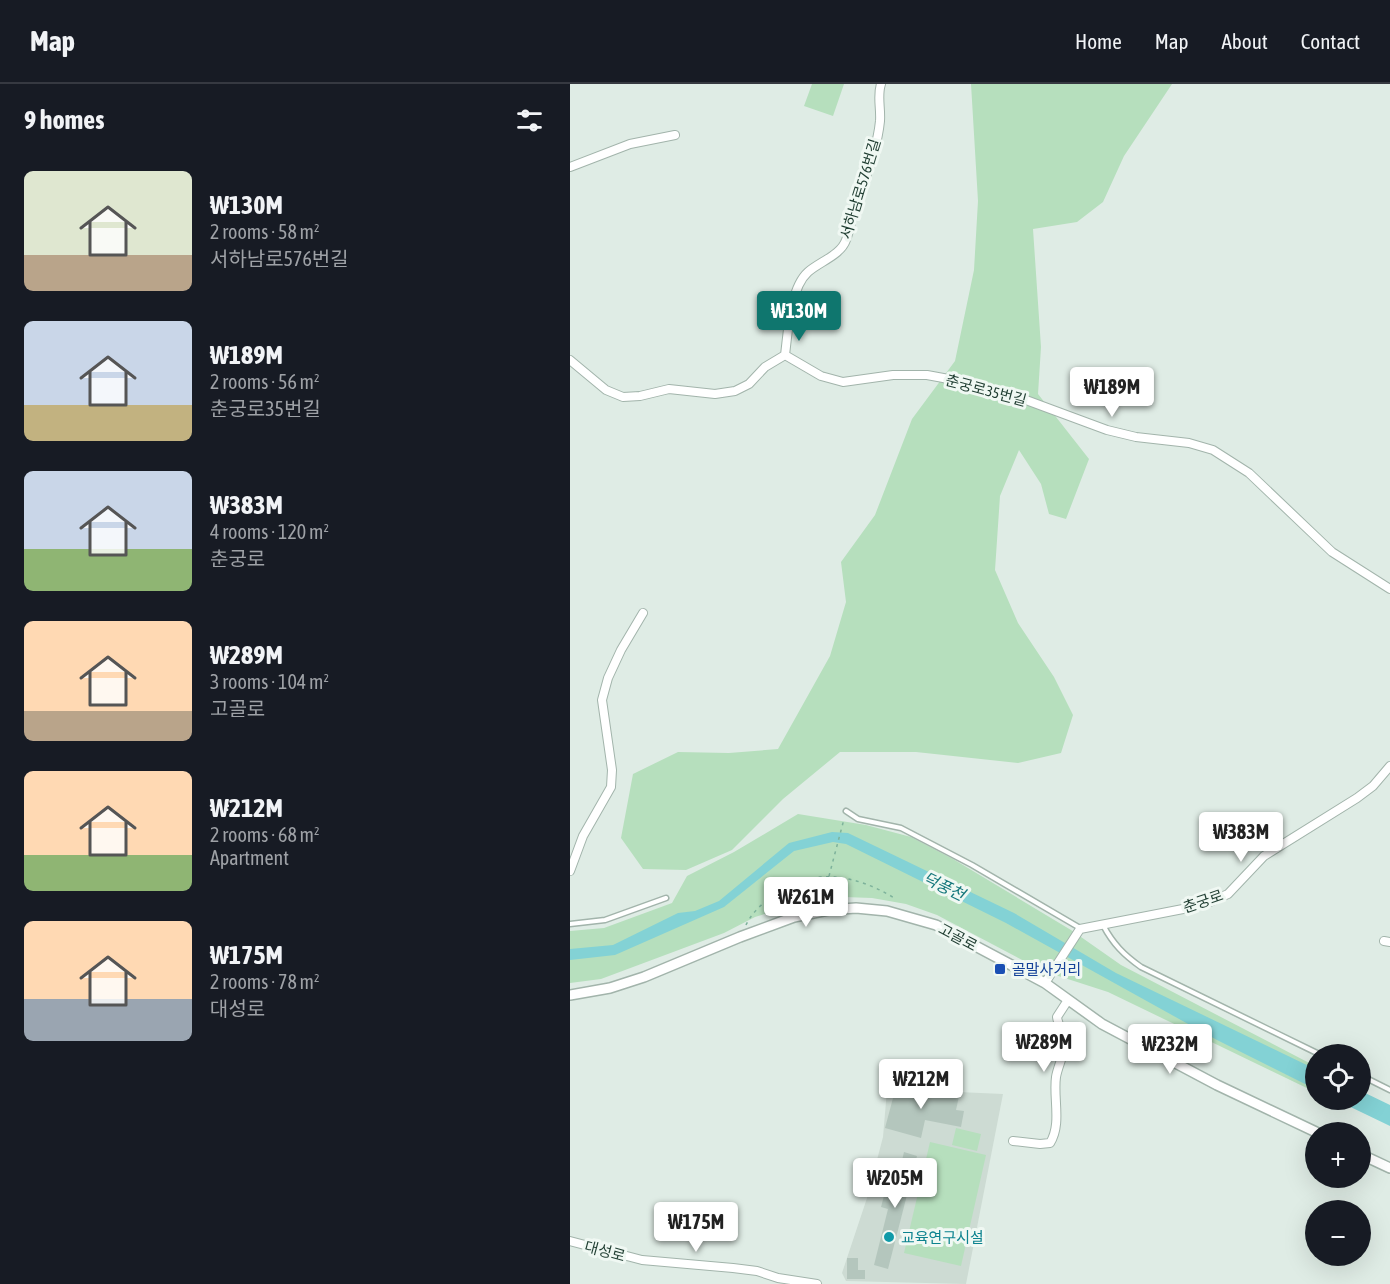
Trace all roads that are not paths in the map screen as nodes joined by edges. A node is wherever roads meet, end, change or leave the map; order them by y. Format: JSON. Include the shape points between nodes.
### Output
{"nodes":[{"id":1,"x":879,"y":86,"type":"edge"},
{"id":2,"x":675,"y":135,"type":"dead end"},
{"id":3,"x":570,"y":167,"type":"edge"},
{"id":4,"x":785,"y":355,"type":"junction"},
{"id":5,"x":570,"y":360,"type":"edge"},
{"id":6,"x":1390,"y":589,"type":"edge"},
{"id":7,"x":643,"y":613,"type":"dead end"},
{"id":8,"x":1390,"y":766,"type":"edge"},
{"id":9,"x":846,"y":811,"type":"road end"},
{"id":10,"x":570,"y":871,"type":"edge"},
{"id":11,"x":666,"y":898,"type":"dead end"},
{"id":12,"x":570,"y":924,"type":"edge"},
{"id":13,"x":1102,"y":925,"type":"junction"},
{"id":14,"x":1080,"y":929,"type":"junction"},
{"id":15,"x":1045,"y":983,"type":"junction"},
{"id":16,"x":570,"y":995,"type":"edge"},
{"id":17,"x":1068,"y":1000,"type":"junction"},
{"id":18,"x":1305,"y":1047,"type":"edge"},
{"id":19,"x":1371,"y":1080,"type":"edge"},
{"id":20,"x":1390,"y":1090,"type":"edge"},
{"id":21,"x":1305,"y":1127,"type":"edge"},
{"id":22,"x":1013,"y":1141,"type":"dead end"},
{"id":23,"x":1371,"y":1159,"type":"edge"},
{"id":24,"x":1390,"y":1168,"type":"edge"},
{"id":25,"x":570,"y":1241,"type":"edge"},
{"id":26,"x":777,"y":1281,"type":"edge"},
{"id":27,"x":817,"y":1284,"type":"edge"}],
"edges":[{"from":1,"to":4,"type":"street","name":"서하남로576번길","via":[[878,131],[846,243],[806,273],[796,290]]},
{"from":2,"to":3,"type":"street","via":[[630,144]]},
{"from":4,"to":5,"type":"street","via":[[735,392],[669,389],[623,397],[606,390]]},
{"from":4,"to":6,"type":"street","name":"춘궁로35번길","via":[[821,376],[843,382],[927,375],[965,382],[1107,430],[1212,450],[1249,473],[1332,552]]},
{"from":7,"to":10,"type":"street","via":[[621,650],[602,700],[611,787],[583,836]]},
{"from":8,"to":13,"type":"street","name":"춘궁로","via":[[1357,798],[1264,856],[1228,894],[1183,909]]},
{"from":9,"to":14,"type":"lane","via":[[858,819],[901,828]]},
{"from":11,"to":12,"type":"lane","via":[[605,920]]},
{"from":13,"to":14,"type":"street","name":"춘궁로"},
{"from":13,"to":18,"type":"lane","via":[[1122,954],[1141,967]]},
{"from":14,"to":15,"type":"street"},
{"from":15,"to":16,"type":"street","name":"고골로","via":[[936,925],[887,911],[856,908],[794,916],[644,977]]},
{"from":15,"to":17,"type":"street","name":"고골로"},
{"from":17,"to":21,"type":"street","name":"고골로","via":[[1102,1024]]},
{"from":17,"to":22,"type":"street","via":[[1057,1017],[1064,1039],[1056,1077],[1054,1137],[1050,1143],[1040,1144]]},
{"from":19,"to":20,"type":"lane"},
{"from":23,"to":24,"type":"street"},
{"from":25,"to":26,"type":"street","name":"대성로","via":[[642,1260],[757,1271]]},
{"from":26,"to":27,"type":"street","name":"대성로"}]}
